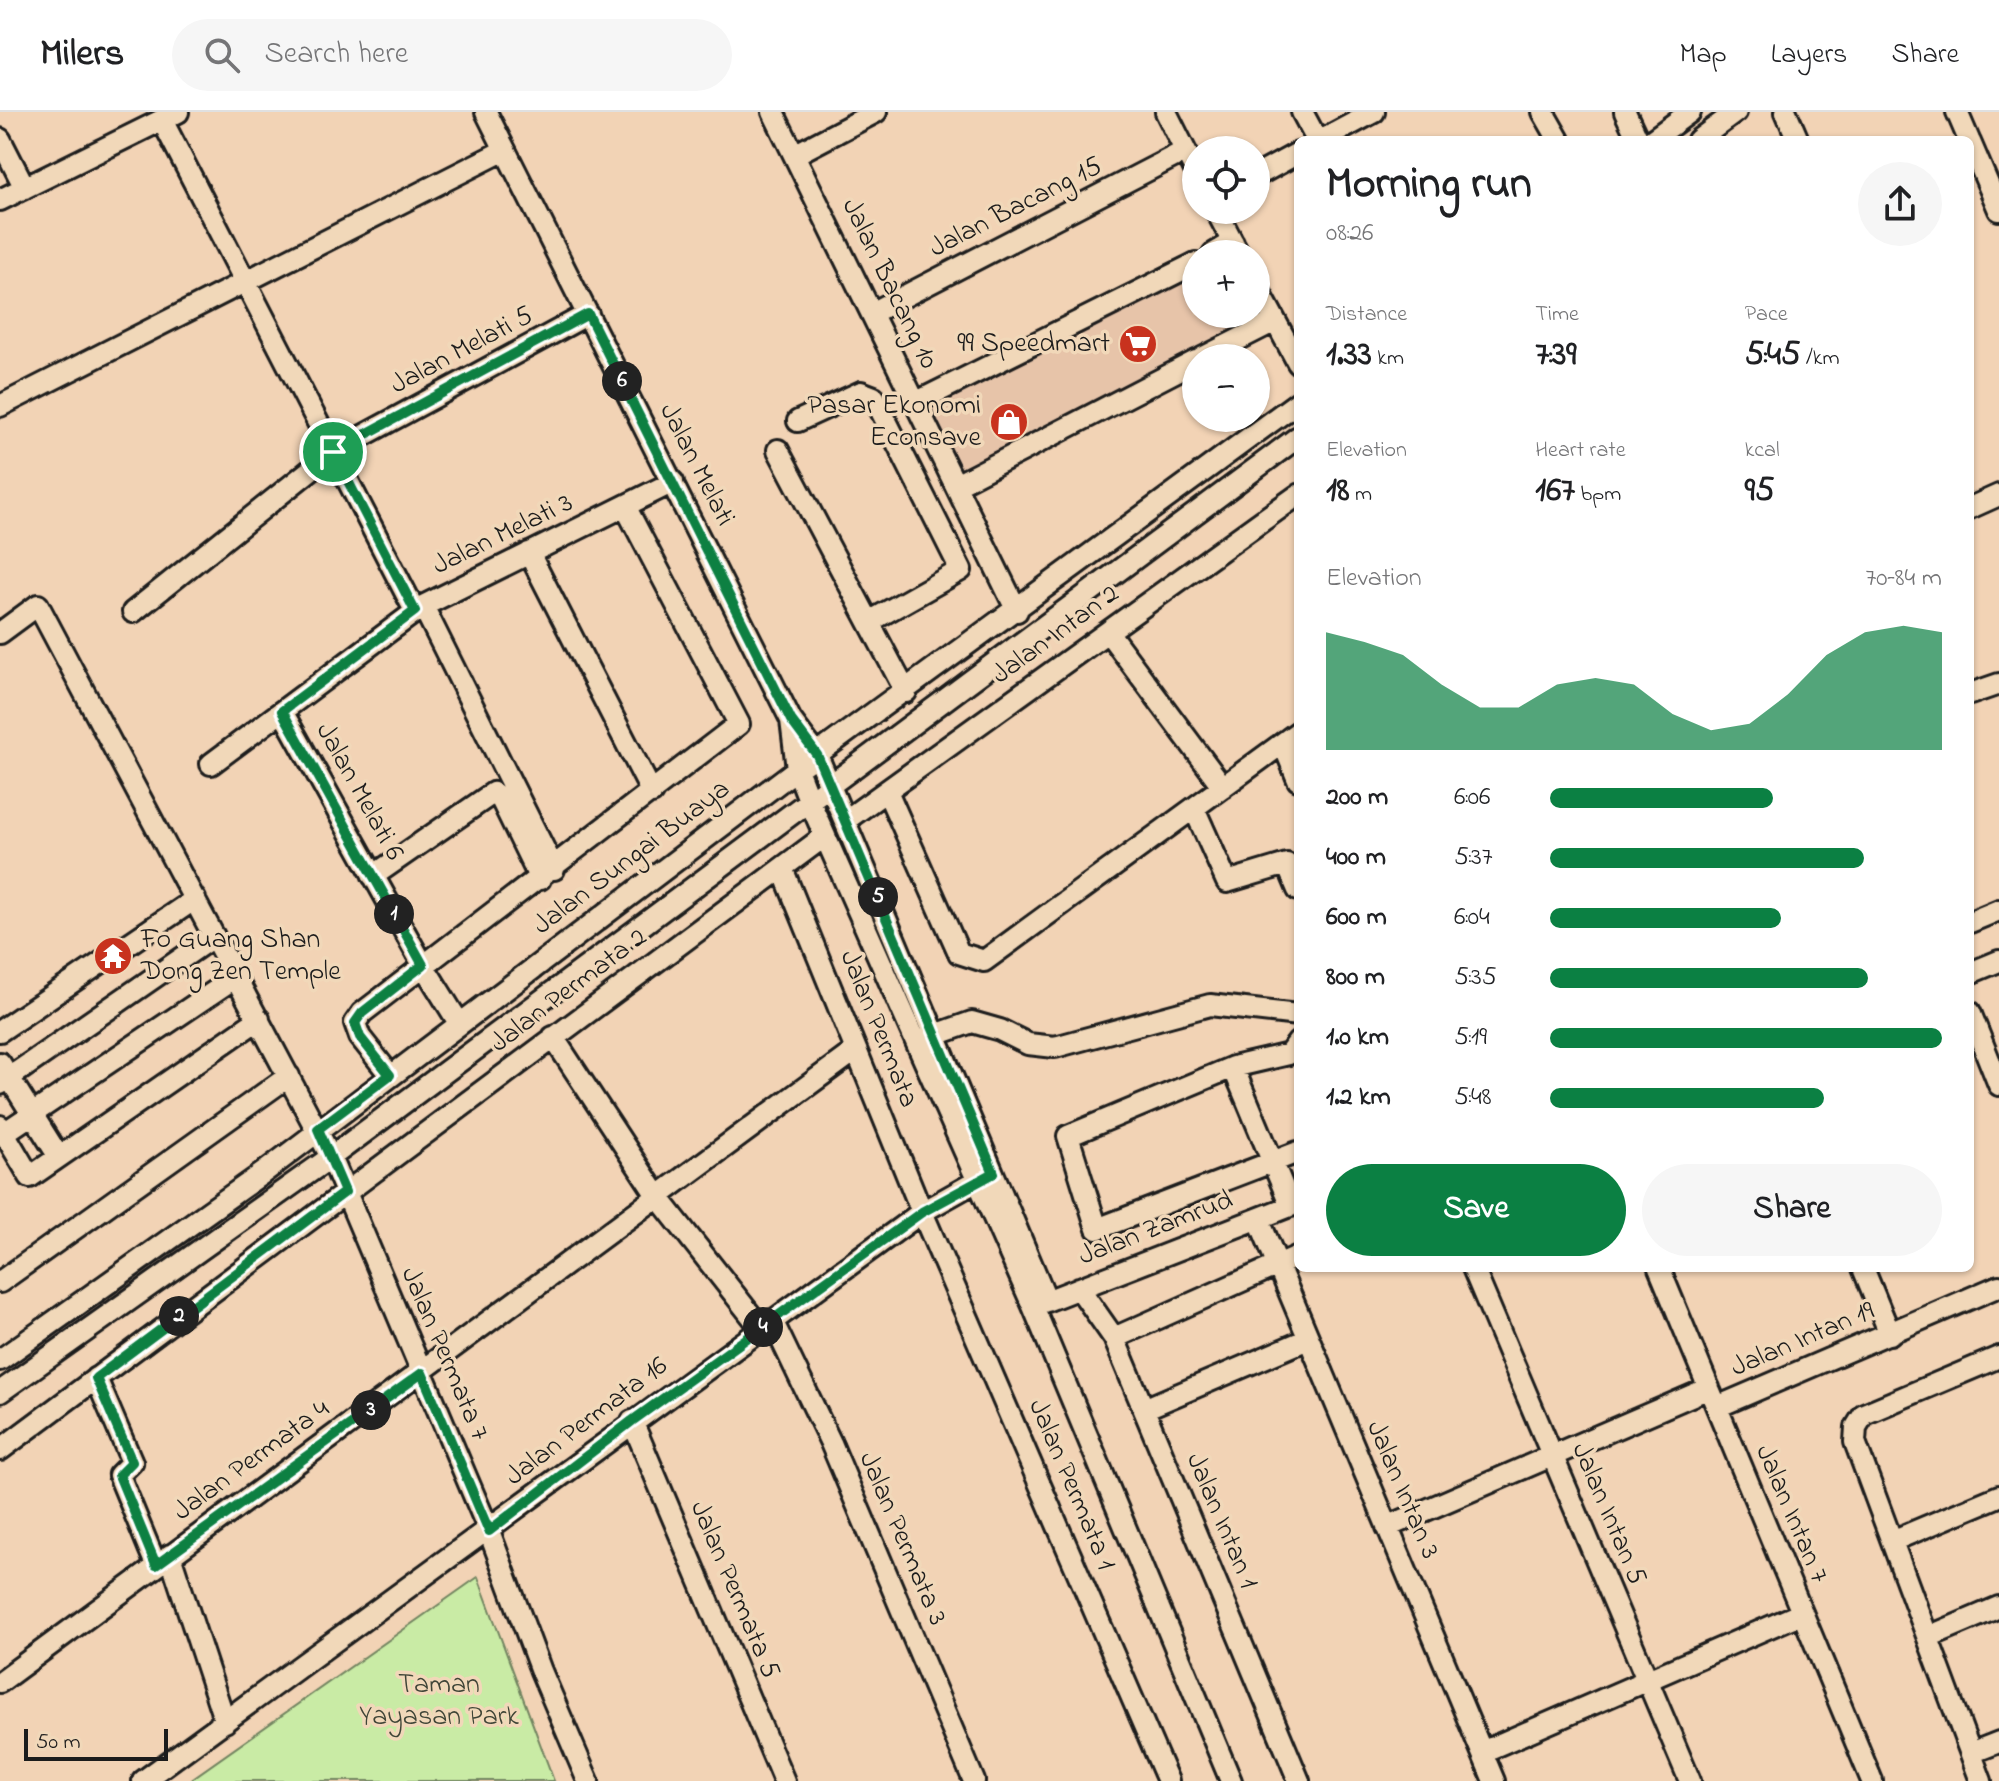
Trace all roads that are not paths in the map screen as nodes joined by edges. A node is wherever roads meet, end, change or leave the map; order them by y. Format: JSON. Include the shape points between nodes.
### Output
{"nodes":[{"id":1,"x":486,"y":112,"type":"edge"},
{"id":2,"x":773,"y":112,"type":"edge"},
{"id":3,"x":876,"y":112,"type":"edge"},
{"id":4,"x":1166,"y":112,"type":"edge"},
{"id":5,"x":1302,"y":112,"type":"edge"},
{"id":6,"x":1374,"y":112,"type":"edge"},
{"id":7,"x":1543,"y":112,"type":"edge"},
{"id":8,"x":1625,"y":112,"type":"edge"},
{"id":9,"x":1690,"y":112,"type":"edge"},
{"id":10,"x":1736,"y":112,"type":"edge"},
{"id":11,"x":1786,"y":112,"type":"edge"},
{"id":12,"x":1957,"y":112,"type":"edge"},
{"id":13,"x":159,"y":117,"type":"edge"},
{"id":14,"x":1317,"y":136,"type":"edge"},
{"id":15,"x":1328,"y":136,"type":"edge"},
{"id":16,"x":1557,"y":136,"type":"edge"},
{"id":17,"x":1636,"y":136,"type":"edge"},
{"id":18,"x":1657,"y":136,"type":"edge"},
{"id":19,"x":1703,"y":136,"type":"edge"},
{"id":20,"x":1796,"y":136,"type":"edge"},
{"id":21,"x":1968,"y":136,"type":"edge"},
{"id":22,"x":0,"y":139,"type":"edge"},
{"id":23,"x":1182,"y":145,"type":"edge"},
{"id":24,"x":505,"y":150,"type":"junction"},
{"id":25,"x":1974,"y":151,"type":"edge"},
{"id":26,"x":1182,"y":153,"type":"edge"},
{"id":27,"x":794,"y":155,"type":"junction"},
{"id":28,"x":1294,"y":155,"type":"edge"},
{"id":29,"x":1270,"y":168,"type":"edge"},
{"id":30,"x":25,"y":188,"type":"junction"},
{"id":31,"x":0,"y":200,"type":"edge"},
{"id":32,"x":1999,"y":210,"type":"edge"},
{"id":33,"x":1182,"y":270,"type":"edge"},
{"id":34,"x":245,"y":281,"type":"junction"},
{"id":35,"x":1270,"y":312,"type":"edge"},
{"id":36,"x":872,"y":313,"type":"junction"},
{"id":37,"x":588,"y":314,"type":"junction"},
{"id":38,"x":1275,"y":321,"type":"junction"},
{"id":39,"x":1230,"y":344,"type":"edge"},
{"id":40,"x":1294,"y":356,"type":"edge"},
{"id":41,"x":1182,"y":368,"type":"edge"},
{"id":42,"x":915,"y":403,"type":"junction"},
{"id":43,"x":1294,"y":405,"type":"edge"},
{"id":44,"x":0,"y":406,"type":"edge"},
{"id":45,"x":798,"y":421,"type":"dead end"},
{"id":46,"x":1294,"y":440,"type":"edge"},
{"id":47,"x":778,"y":450,"type":"dead end"},
{"id":48,"x":333,"y":452,"type":"junction"},
{"id":49,"x":673,"y":482,"type":"junction"},
{"id":50,"x":956,"y":485,"type":"junction"},
{"id":51,"x":1999,"y":495,"type":"edge"},
{"id":52,"x":1294,"y":498,"type":"edge"},
{"id":53,"x":625,"y":506,"type":"junction"},
{"id":54,"x":1974,"y":506,"type":"edge"},
{"id":55,"x":529,"y":553,"type":"junction"},
{"id":56,"x":419,"y":608,"type":"junction"},
{"id":57,"x":1017,"y":611,"type":"junction"},
{"id":58,"x":133,"y":612,"type":"dead end"},
{"id":59,"x":869,"y":622,"type":"junction"},
{"id":60,"x":1108,"y":632,"type":"junction"},
{"id":61,"x":0,"y":633,"type":"edge"},
{"id":62,"x":1999,"y":684,"type":"edge"},
{"id":63,"x":906,"y":692,"type":"junction"},
{"id":64,"x":1974,"y":693,"type":"edge"},
{"id":65,"x":282,"y":711,"type":"junction"},
{"id":66,"x":791,"y":720,"type":"junction"},
{"id":67,"x":1290,"y":738,"type":"edge"},
{"id":68,"x":817,"y":755,"type":"junction"},
{"id":69,"x":1294,"y":759,"type":"edge"},
{"id":70,"x":211,"y":764,"type":"dead end"},
{"id":71,"x":797,"y":769,"type":"junction"},
{"id":72,"x":830,"y":784,"type":"junction"},
{"id":73,"x":1223,"y":787,"type":"junction"},
{"id":74,"x":887,"y":791,"type":"junction"},
{"id":75,"x":652,"y":793,"type":"junction"},
{"id":76,"x":809,"y":800,"type":"junction"},
{"id":77,"x":1194,"y":808,"type":"junction"},
{"id":78,"x":846,"y":820,"type":"junction"},
{"id":79,"x":825,"y":836,"type":"junction"},
{"id":80,"x":782,"y":868,"type":"junction"},
{"id":81,"x":547,"y":874,"type":"junction"},
{"id":82,"x":373,"y":876,"type":"junction"},
{"id":83,"x":1294,"y":881,"type":"edge"},
{"id":84,"x":195,"y":899,"type":"junction"},
{"id":85,"x":1999,"y":910,"type":"edge"},
{"id":86,"x":1974,"y":920,"type":"edge"},
{"id":87,"x":214,"y":936,"type":"junction"},
{"id":88,"x":1999,"y":961,"type":"edge"},
{"id":89,"x":423,"y":965,"type":"junction"},
{"id":90,"x":1974,"y":971,"type":"edge"},
{"id":91,"x":236,"y":977,"type":"junction"},
{"id":92,"x":1294,"y":1015,"type":"edge"},
{"id":93,"x":259,"y":1019,"type":"junction"},
{"id":94,"x":1974,"y":1022,"type":"edge"},
{"id":95,"x":459,"y":1023,"type":"junction"},
{"id":96,"x":0,"y":1031,"type":"edge"},
{"id":97,"x":935,"y":1033,"type":"junction"},
{"id":98,"x":553,"y":1037,"type":"junction"},
{"id":99,"x":917,"y":1043,"type":"junction"},
{"id":100,"x":1294,"y":1047,"type":"edge"},
{"id":101,"x":856,"y":1050,"type":"junction"},
{"id":102,"x":1233,"y":1067,"type":"junction"},
{"id":103,"x":3,"y":1075,"type":"edge"},
{"id":104,"x":390,"y":1075,"type":"junction"},
{"id":105,"x":289,"y":1076,"type":"junction"},
{"id":106,"x":1999,"y":1085,"type":"edge"},
{"id":107,"x":31,"y":1115,"type":"junction"},
{"id":108,"x":318,"y":1129,"type":"junction"},
{"id":109,"x":2,"y":1130,"type":"edge"},
{"id":110,"x":1294,"y":1154,"type":"edge"},
{"id":111,"x":59,"y":1157,"type":"junction"},
{"id":112,"x":331,"y":1157,"type":"junction"},
{"id":113,"x":1272,"y":1162,"type":"junction"},
{"id":114,"x":985,"y":1176,"type":"junction"},
{"id":115,"x":345,"y":1192,"type":"junction"},
{"id":116,"x":658,"y":1197,"type":"junction"},
{"id":117,"x":1294,"y":1205,"type":"edge"},
{"id":118,"x":922,"y":1212,"type":"junction"},
{"id":119,"x":1259,"y":1220,"type":"junction"},
{"id":120,"x":1294,"y":1258,"type":"edge"},
{"id":121,"x":1277,"y":1265,"type":"junction"},
{"id":122,"x":1475,"y":1272,"type":"edge"},
{"id":123,"x":1661,"y":1272,"type":"edge"},
{"id":124,"x":1865,"y":1272,"type":"edge"},
{"id":125,"x":0,"y":1282,"type":"edge"},
{"id":126,"x":1999,"y":1286,"type":"edge"},
{"id":127,"x":1079,"y":1288,"type":"junction"},
{"id":128,"x":1040,"y":1304,"type":"junction"},
{"id":129,"x":766,"y":1324,"type":"junction"},
{"id":130,"x":1890,"y":1334,"type":"junction"},
{"id":131,"x":1114,"y":1338,"type":"junction"},
{"id":132,"x":1308,"y":1339,"type":"junction"},
{"id":133,"x":1999,"y":1357,"type":"edge"},
{"id":134,"x":0,"y":1360,"type":"edge"},
{"id":135,"x":422,"y":1373,"type":"junction"},
{"id":136,"x":96,"y":1378,"type":"junction"},
{"id":137,"x":0,"y":1392,"type":"edge"},
{"id":138,"x":1713,"y":1398,"type":"junction"},
{"id":139,"x":1144,"y":1409,"type":"junction"},
{"id":140,"x":632,"y":1421,"type":"junction"},
{"id":141,"x":0,"y":1450,"type":"edge"},
{"id":142,"x":1553,"y":1456,"type":"junction"},
{"id":143,"x":1999,"y":1496,"type":"edge"},
{"id":144,"x":1387,"y":1527,"type":"junction"},
{"id":145,"x":489,"y":1531,"type":"junction"},
{"id":146,"x":1892,"y":1541,"type":"junction"},
{"id":147,"x":163,"y":1560,"type":"junction"},
{"id":148,"x":1999,"y":1607,"type":"edge"},
{"id":149,"x":1802,"y":1613,"type":"junction"},
{"id":150,"x":1928,"y":1637,"type":"junction"},
{"id":151,"x":1647,"y":1679,"type":"junction"},
{"id":152,"x":0,"y":1682,"type":"edge"},
{"id":153,"x":225,"y":1722,"type":"junction"},
{"id":154,"x":1999,"y":1742,"type":"edge"},
{"id":155,"x":1482,"y":1752,"type":"junction"},
{"id":156,"x":1971,"y":1753,"type":"junction"},
{"id":157,"x":146,"y":1780,"type":"edge"},
{"id":158,"x":588,"y":1781,"type":"edge"},
{"id":159,"x":784,"y":1781,"type":"edge"},
{"id":160,"x":974,"y":1781,"type":"edge"},
{"id":161,"x":1168,"y":1781,"type":"edge"},
{"id":162,"x":1231,"y":1781,"type":"edge"},
{"id":163,"x":1299,"y":1781,"type":"edge"},
{"id":164,"x":1494,"y":1781,"type":"edge"},
{"id":165,"x":1690,"y":1781,"type":"edge"},
{"id":166,"x":1872,"y":1781,"type":"edge"},
{"id":167,"x":1981,"y":1781,"type":"edge"}],
"edges":[{"from":1,"to":24,"type":"street","name":"Jalan Melati"},
{"from":2,"to":27,"type":"street","name":"Jalan Bacang 10"},
{"from":3,"to":27,"type":"street"},
{"from":4,"to":23,"type":"street"},
{"from":5,"to":14,"type":"street"},
{"from":6,"to":15,"type":"street"},
{"from":7,"to":16,"type":"street"},
{"from":8,"to":17,"type":"street"},
{"from":9,"to":18,"type":"street"},
{"from":10,"to":19,"type":"street"},
{"from":11,"to":20,"type":"street"},
{"from":12,"to":21,"type":"street"},
{"from":13,"to":30,"type":"street"},
{"from":13,"to":34,"type":"street"},
{"from":22,"to":30,"type":"street"},
{"from":24,"to":34,"type":"street"},
{"from":24,"to":37,"type":"street","name":"Jalan Melati"},
{"from":25,"to":32,"type":"street"},
{"from":26,"to":36,"type":"street","name":"Jalan Bacang 15"},
{"from":27,"to":36,"type":"street","name":"Jalan Bacang 10"},
{"from":28,"to":29,"type":"street"},
{"from":30,"to":31,"type":"street"},
{"from":33,"to":42,"type":"street"},
{"from":34,"to":44,"type":"street"},
{"from":34,"to":48,"type":"street"},
{"from":35,"to":38,"type":"street"},
{"from":36,"to":42,"type":"street","name":"Jalan Bacang 10"},
{"from":37,"to":48,"type":"street","name":"Jalan Melati 5"},
{"from":37,"to":49,"type":"street","name":"Jalan Melati"},
{"from":38,"to":39,"type":"street"},
{"from":38,"to":40,"type":"street"},
{"from":41,"to":50,"type":"street"},
{"from":42,"to":50,"type":"street","name":"Jalan Bacang 10"},
{"from":43,"to":57,"type":"street","name":"Jalan Sungai Buaya"},
{"from":45,"to":59,"type":"street","via":[[861,392],[874,397],[961,570]]},
{"from":46,"to":72,"type":"street"},
{"from":47,"to":59,"type":"street"},
{"from":48,"to":56,"type":"street"},
{"from":48,"to":58,"type":"street","name":"Jalan Melati 5"},
{"from":49,"to":53,"type":"street","name":"Jalan Melati 3"},
{"from":49,"to":66,"type":"street","name":"Jalan Melati"},
{"from":50,"to":57,"type":"street","name":"Jalan Bacang 10"},
{"from":51,"to":54,"type":"street"},
{"from":52,"to":60,"type":"street","name":"Jalan Intan 2"},
{"from":53,"to":55,"type":"street","name":"Jalan Melati 3"},
{"from":53,"to":75,"type":"street","via":[[739,724]]},
{"from":55,"to":56,"type":"street","name":"Jalan Melati 3"},
{"from":55,"to":75,"type":"street"},
{"from":56,"to":65,"type":"street","name":"Jalan Melati 3"},
{"from":56,"to":81,"type":"street"},
{"from":57,"to":63,"type":"street","name":"Jalan Sungai Buaya"},
{"from":59,"to":63,"type":"street"},
{"from":60,"to":73,"type":"street"},
{"from":60,"to":74,"type":"street","name":"Jalan Intan 2"},
{"from":61,"to":84,"type":"street","name":"Jalan Permata 7","via":[[38,605]]},
{"from":62,"to":64,"type":"street"},
{"from":63,"to":68,"type":"street","name":"Jalan Sungai Buaya"},
{"from":65,"to":70,"type":"street","name":"Jalan Melati 3"},
{"from":65,"to":82,"type":"street","name":"Jalan Melati 6"},
{"from":66,"to":68,"type":"street","name":"Jalan Melati"},
{"from":66,"to":71,"type":"street","name":"Jalan Melati"},
{"from":67,"to":69,"type":"street"},
{"from":67,"to":73,"type":"street"},
{"from":68,"to":71,"type":"street","name":"Jalan Sungai Buaya"},
{"from":68,"to":72,"type":"street","name":"Jalan Melati"},
{"from":71,"to":76,"type":"street","name":"Jalan Melati"},
{"from":71,"to":95,"type":"street","name":"Jalan Sungai Buaya"},
{"from":72,"to":76,"type":"street"},
{"from":72,"to":78,"type":"street"},
{"from":73,"to":77,"type":"street"},
{"from":74,"to":77,"type":"street","via":[[959,953],[984,961]]},
{"from":74,"to":78,"type":"street","name":"Jalan Intan 2"},
{"from":75,"to":81,"type":"street"},
{"from":76,"to":79,"type":"street"},
{"from":76,"to":112,"type":"street"},
{"from":77,"to":83,"type":"street","via":[[1227,882],[1287,864]]},
{"from":78,"to":97,"type":"street"},
{"from":79,"to":80,"type":"street","name":"Jalan Permata 2"},
{"from":79,"to":99,"type":"street"},
{"from":80,"to":98,"type":"street","name":"Jalan Permata 2"},
{"from":80,"to":101,"type":"street","name":"Jalan Permata"},
{"from":81,"to":82,"type":"street","via":[[493,793]]},
{"from":81,"to":89,"type":"street"},
{"from":82,"to":89,"type":"street","name":"Jalan Melati 6"},
{"from":84,"to":87,"type":"street","name":"Jalan Permata 7"},
{"from":84,"to":96,"type":"street"},
{"from":85,"to":86,"type":"street"},
{"from":87,"to":91,"type":"street","name":"Jalan Permata 7"},
{"from":87,"to":103,"type":"street"},
{"from":88,"to":90,"type":"street"},
{"from":89,"to":95,"type":"street","name":"Jalan Melati 6"},
{"from":89,"to":104,"type":"street","via":[[355,1023]]},
{"from":91,"to":93,"type":"street","name":"Jalan Permata 7"},
{"from":91,"to":107,"type":"street"},
{"from":92,"to":97,"type":"street","via":[[1210,1005],[1055,1047],[1028,1044],[972,1022]]},
{"from":93,"to":105,"type":"street","name":"Jalan Permata 7"},
{"from":93,"to":111,"type":"street"},
{"from":94,"to":106,"type":"street"},
{"from":95,"to":104,"type":"street","name":"Jalan Sungai Buaya"},
{"from":97,"to":99,"type":"street"},
{"from":97,"to":114,"type":"street"},
{"from":98,"to":115,"type":"street","name":"Jalan Permata 2"},
{"from":98,"to":116,"type":"street","name":"Jalan Permata 3"},
{"from":99,"to":114,"type":"street"},
{"from":100,"to":102,"type":"street","via":[[1289,1054]]},
{"from":101,"to":116,"type":"street"},
{"from":101,"to":118,"type":"street","name":"Jalan Permata"},
{"from":102,"to":113,"type":"street"},
{"from":102,"to":113,"type":"street","via":[[1068,1136],[1097,1229]]},
{"from":103,"to":107,"type":"street"},
{"from":104,"to":108,"type":"street","name":"Jalan Sungai Buaya"},
{"from":105,"to":108,"type":"street","name":"Jalan Permata 7"},
{"from":105,"to":125,"type":"street"},
{"from":107,"to":109,"type":"street"},
{"from":107,"to":111,"type":"street"},
{"from":108,"to":112,"type":"street","name":"Jalan Permata 7"},
{"from":108,"to":134,"type":"street","name":"Jalan Sungai Buaya"},
{"from":109,"to":111,"type":"street","via":[[30,1177]]},
{"from":110,"to":113,"type":"street"},
{"from":112,"to":115,"type":"street","name":"Jalan Permata 7"},
{"from":112,"to":137,"type":"street"},
{"from":113,"to":117,"type":"street"},
{"from":114,"to":118,"type":"street","name":"Jalan Permata 16"},
{"from":114,"to":128,"type":"street"},
{"from":115,"to":135,"type":"street","name":"Jalan Permata 7"},
{"from":115,"to":136,"type":"street","name":"Jalan Permata 2"},
{"from":116,"to":129,"type":"street","name":"Jalan Permata 3"},
{"from":116,"to":135,"type":"street"},
{"from":117,"to":119,"type":"street","name":"Jalan Zamrud"},
{"from":118,"to":129,"type":"street","name":"Jalan Permata 16"},
{"from":118,"to":161,"type":"street","name":"Jalan Permata 1"},
{"from":119,"to":121,"type":"street","name":"Jalan Intan 3"},
{"from":119,"to":127,"type":"street","name":"Jalan Zamrud"},
{"from":120,"to":121,"type":"street"},
{"from":121,"to":131,"type":"street"},
{"from":121,"to":132,"type":"street","name":"Jalan Intan 3"},
{"from":122,"to":142,"type":"street","name":"Jalan Intan 5"},
{"from":123,"to":138,"type":"street","name":"Jalan Intan 7"},
{"from":124,"to":130,"type":"street"},
{"from":126,"to":130,"type":"street","name":"Jalan Intan 19"},
{"from":127,"to":128,"type":"street","name":"Jalan Zamrud"},
{"from":127,"to":131,"type":"street","name":"Jalan Intan 1"},
{"from":128,"to":162,"type":"street"},
{"from":129,"to":140,"type":"street","name":"Jalan Permata 16"},
{"from":129,"to":160,"type":"street","name":"Jalan Permata 3","via":[[831,1443]]},
{"from":130,"to":138,"type":"street","name":"Jalan Intan 19"},
{"from":131,"to":139,"type":"street","name":"Jalan Intan 1"},
{"from":132,"to":139,"type":"street"},
{"from":132,"to":144,"type":"street","name":"Jalan Intan 3"},
{"from":133,"to":146,"type":"street","via":[[1864,1414],[1856,1427],[1855,1442]]},
{"from":135,"to":145,"type":"street","name":"Jalan Permata 7"},
{"from":135,"to":147,"type":"street","name":"Jalan Permata 4"},
{"from":136,"to":141,"type":"street","name":"Jalan Permata 2"},
{"from":136,"to":147,"type":"street","via":[[132,1462],[119,1475]]},
{"from":138,"to":142,"type":"street","name":"Jalan Intan 19"},
{"from":138,"to":149,"type":"street","name":"Jalan Intan 7"},
{"from":139,"to":163,"type":"street","name":"Jalan Intan 1"},
{"from":140,"to":145,"type":"street","name":"Jalan Permata 16"},
{"from":140,"to":159,"type":"street","name":"Jalan Permata 5"},
{"from":142,"to":144,"type":"street","name":"Jalan Intan 19"},
{"from":142,"to":151,"type":"street","name":"Jalan Intan 5"},
{"from":143,"to":146,"type":"street"},
{"from":144,"to":155,"type":"street","name":"Jalan Intan 3"},
{"from":145,"to":153,"type":"street","name":"Jalan Permata 16"},
{"from":145,"to":158,"type":"street","name":"Jalan Permata 7"},
{"from":146,"to":150,"type":"street"},
{"from":147,"to":152,"type":"street","name":"Jalan Permata 4"},
{"from":147,"to":153,"type":"street"},
{"from":148,"to":150,"type":"street"},
{"from":149,"to":151,"type":"street"},
{"from":149,"to":166,"type":"street","name":"Jalan Intan 7"},
{"from":150,"to":156,"type":"street"},
{"from":151,"to":155,"type":"street"},
{"from":151,"to":165,"type":"street","name":"Jalan Intan 5"},
{"from":153,"to":157,"type":"street","name":"Jalan Permata 16"},
{"from":154,"to":156,"type":"street"},
{"from":155,"to":164,"type":"street","name":"Jalan Intan 3"},
{"from":156,"to":167,"type":"street"}]}
